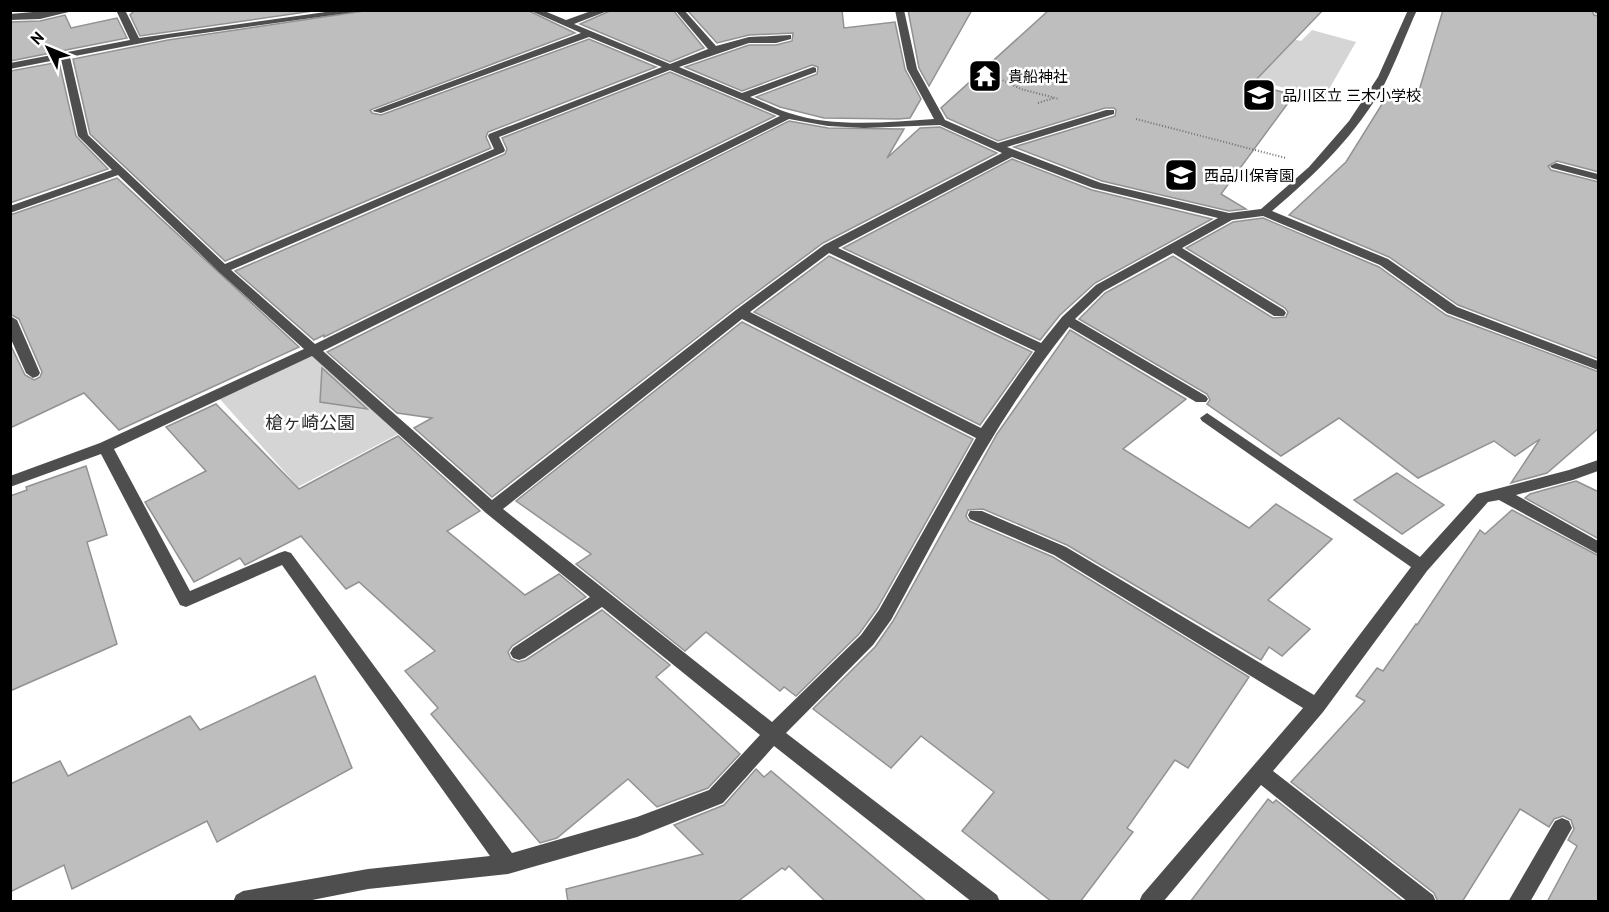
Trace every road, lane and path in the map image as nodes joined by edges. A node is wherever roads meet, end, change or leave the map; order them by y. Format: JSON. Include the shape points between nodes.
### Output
{"nodes":[{"id":1,"x":73,"y":10,"type":"edge"},
{"id":2,"x":120,"y":10,"type":"edge"},
{"id":3,"x":249,"y":10,"type":"edge"},
{"id":4,"x":365,"y":10,"type":"edge"},
{"id":5,"x":533,"y":10,"type":"edge"},
{"id":6,"x":606,"y":10,"type":"edge"},
{"id":7,"x":679,"y":10,"type":"edge"},
{"id":8,"x":899,"y":10,"type":"edge"},
{"id":9,"x":1413,"y":10,"type":"edge"},
{"id":10,"x":10,"y":17,"type":"edge"},
{"id":11,"x":251,"y":24,"type":"junction"},
{"id":12,"x":565,"y":24,"type":"junction"},
{"id":13,"x":588,"y":34,"type":"junction"},
{"id":14,"x":788,"y":37,"type":"dead end"},
{"id":15,"x":135,"y":40,"type":"junction"},
{"id":16,"x":714,"y":51,"type":"junction"},
{"id":17,"x":66,"y":54,"type":"junction"},
{"id":18,"x":10,"y":66,"type":"edge"},
{"id":19,"x":672,"y":68,"type":"junction"},
{"id":20,"x":813,"y":70,"type":"dead end"},
{"id":21,"x":1000,"y":79,"type":"dead end"},
{"id":22,"x":743,"y":96,"type":"junction"},
{"id":23,"x":377,"y":111,"type":"dead end"},
{"id":24,"x":1110,"y":112,"type":"junction"},
{"id":25,"x":788,"y":116,"type":"junction"},
{"id":26,"x":941,"y":122,"type":"junction"},
{"id":27,"x":996,"y":147,"type":"junction"},
{"id":28,"x":1011,"y":153,"type":"junction"},
{"id":29,"x":1289,"y":159,"type":"dead end"},
{"id":30,"x":1556,"y":166,"type":"dead end"},
{"id":31,"x":120,"y":171,"type":"junction"},
{"id":32,"x":1599,"y":177,"type":"edge"},
{"id":33,"x":10,"y":210,"type":"edge"},
{"id":34,"x":1264,"y":212,"type":"junction"},
{"id":35,"x":1230,"y":217,"type":"junction"},
{"id":36,"x":828,"y":248,"type":"junction"},
{"id":37,"x":1174,"y":248,"type":"junction"},
{"id":38,"x":223,"y":269,"type":"junction"},
{"id":39,"x":741,"y":313,"type":"junction"},
{"id":40,"x":1279,"y":313,"type":"dead end"},
{"id":41,"x":10,"y":320,"type":"edge"},
{"id":42,"x":1067,"y":320,"type":"junction"},
{"id":43,"x":315,"y":349,"type":"junction"},
{"id":44,"x":1043,"y":349,"type":"junction"},
{"id":45,"x":1599,"y":366,"type":"edge"},
{"id":46,"x":33,"y":373,"type":"dead end"},
{"id":47,"x":1201,"y":399,"type":"dead end"},
{"id":48,"x":1207,"y":418,"type":"dead end"},
{"id":49,"x":984,"y":436,"type":"junction"},
{"id":50,"x":105,"y":447,"type":"junction"},
{"id":51,"x":1599,"y":465,"type":"edge"},
{"id":52,"x":10,"y":482,"type":"edge"},
{"id":53,"x":1501,"y":494,"type":"junction"},
{"id":54,"x":492,"y":509,"type":"junction"},
{"id":55,"x":976,"y":514,"type":"dead end"},
{"id":56,"x":1599,"y":548,"type":"edge"},
{"id":57,"x":1421,"y":566,"type":"junction"},
{"id":58,"x":603,"y":597,"type":"junction"},
{"id":59,"x":519,"y":653,"type":"dead end"},
{"id":60,"x":1316,"y":706,"type":"junction"},
{"id":61,"x":773,"y":734,"type":"junction"},
{"id":62,"x":1259,"y":772,"type":"junction"},
{"id":63,"x":1562,"y":828,"type":"dead end"},
{"id":64,"x":508,"y":864,"type":"junction"},
{"id":65,"x":243,"y":902,"type":"edge"},
{"id":66,"x":990,"y":902,"type":"edge"},
{"id":67,"x":1149,"y":902,"type":"edge"},
{"id":68,"x":1426,"y":902,"type":"edge"},
{"id":69,"x":1518,"y":902,"type":"edge"}],
"edges":[{"from":1,"to":10,"type":"street"},
{"from":2,"to":15,"type":"street"},
{"from":3,"to":11,"type":"street"},
{"from":4,"to":11,"type":"street"},
{"from":5,"to":12,"type":"street"},
{"from":6,"to":12,"type":"street"},
{"from":7,"to":16,"type":"street"},
{"from":8,"to":26,"type":"street","via":[[912,69]]},
{"from":9,"to":34,"type":"street","via":[[1378,85],[1341,141]]},
{"from":11,"to":15,"type":"street"},
{"from":12,"to":13,"type":"street"},
{"from":13,"to":19,"type":"street"},
{"from":13,"to":23,"type":"street"},
{"from":14,"to":16,"type":"street","via":[[749,40]]},
{"from":15,"to":17,"type":"street"},
{"from":16,"to":19,"type":"street"},
{"from":17,"to":18,"type":"street"},
{"from":17,"to":31,"type":"street","via":[[83,135]]},
{"from":19,"to":22,"type":"street"},
{"from":19,"to":38,"type":"street","via":[[493,136],[500,150]]},
{"from":20,"to":22,"type":"street"},
{"from":21,"to":24,"type":"path","via":[[1021,89]]},
{"from":22,"to":25,"type":"street"},
{"from":24,"to":27,"type":"street"},
{"from":24,"to":29,"type":"path"},
{"from":25,"to":26,"type":"street","via":[[825,124],[874,127]]},
{"from":25,"to":43,"type":"street"},
{"from":26,"to":27,"type":"street"},
{"from":27,"to":28,"type":"street"},
{"from":28,"to":35,"type":"street","via":[[1097,186]]},
{"from":28,"to":36,"type":"street"},
{"from":30,"to":32,"type":"street"},
{"from":31,"to":33,"type":"street"},
{"from":31,"to":38,"type":"street"},
{"from":34,"to":35,"type":"street"},
{"from":34,"to":45,"type":"street","via":[[1384,262],[1452,310]]},
{"from":35,"to":37,"type":"street"},
{"from":36,"to":39,"type":"street"},
{"from":36,"to":44,"type":"street"},
{"from":37,"to":40,"type":"street"},
{"from":37,"to":42,"type":"street","via":[[1100,288]]},
{"from":38,"to":43,"type":"street"},
{"from":39,"to":49,"type":"street"},
{"from":39,"to":54,"type":"street"},
{"from":41,"to":46,"type":"street"},
{"from":42,"to":44,"type":"street"},
{"from":42,"to":47,"type":"street"},
{"from":43,"to":50,"type":"street"},
{"from":43,"to":54,"type":"street"},
{"from":44,"to":49,"type":"street"},
{"from":48,"to":57,"type":"street"},
{"from":49,"to":61,"type":"street","via":[[891,605],[867,640]]},
{"from":50,"to":52,"type":"street"},
{"from":50,"to":64,"type":"street","via":[[186,600],[285,557]]},
{"from":51,"to":53,"type":"street"},
{"from":53,"to":56,"type":"street"},
{"from":53,"to":57,"type":"street","via":[[1483,498]]},
{"from":54,"to":58,"type":"street"},
{"from":55,"to":60,"type":"street","via":[[1060,551]]},
{"from":57,"to":60,"type":"street"},
{"from":58,"to":59,"type":"street"},
{"from":58,"to":61,"type":"street"},
{"from":60,"to":62,"type":"street"},
{"from":61,"to":64,"type":"street","via":[[716,797],[637,827]]},
{"from":61,"to":66,"type":"street"},
{"from":62,"to":67,"type":"street"},
{"from":62,"to":68,"type":"street"},
{"from":63,"to":69,"type":"street"},
{"from":64,"to":65,"type":"street","via":[[368,879]]}]}
